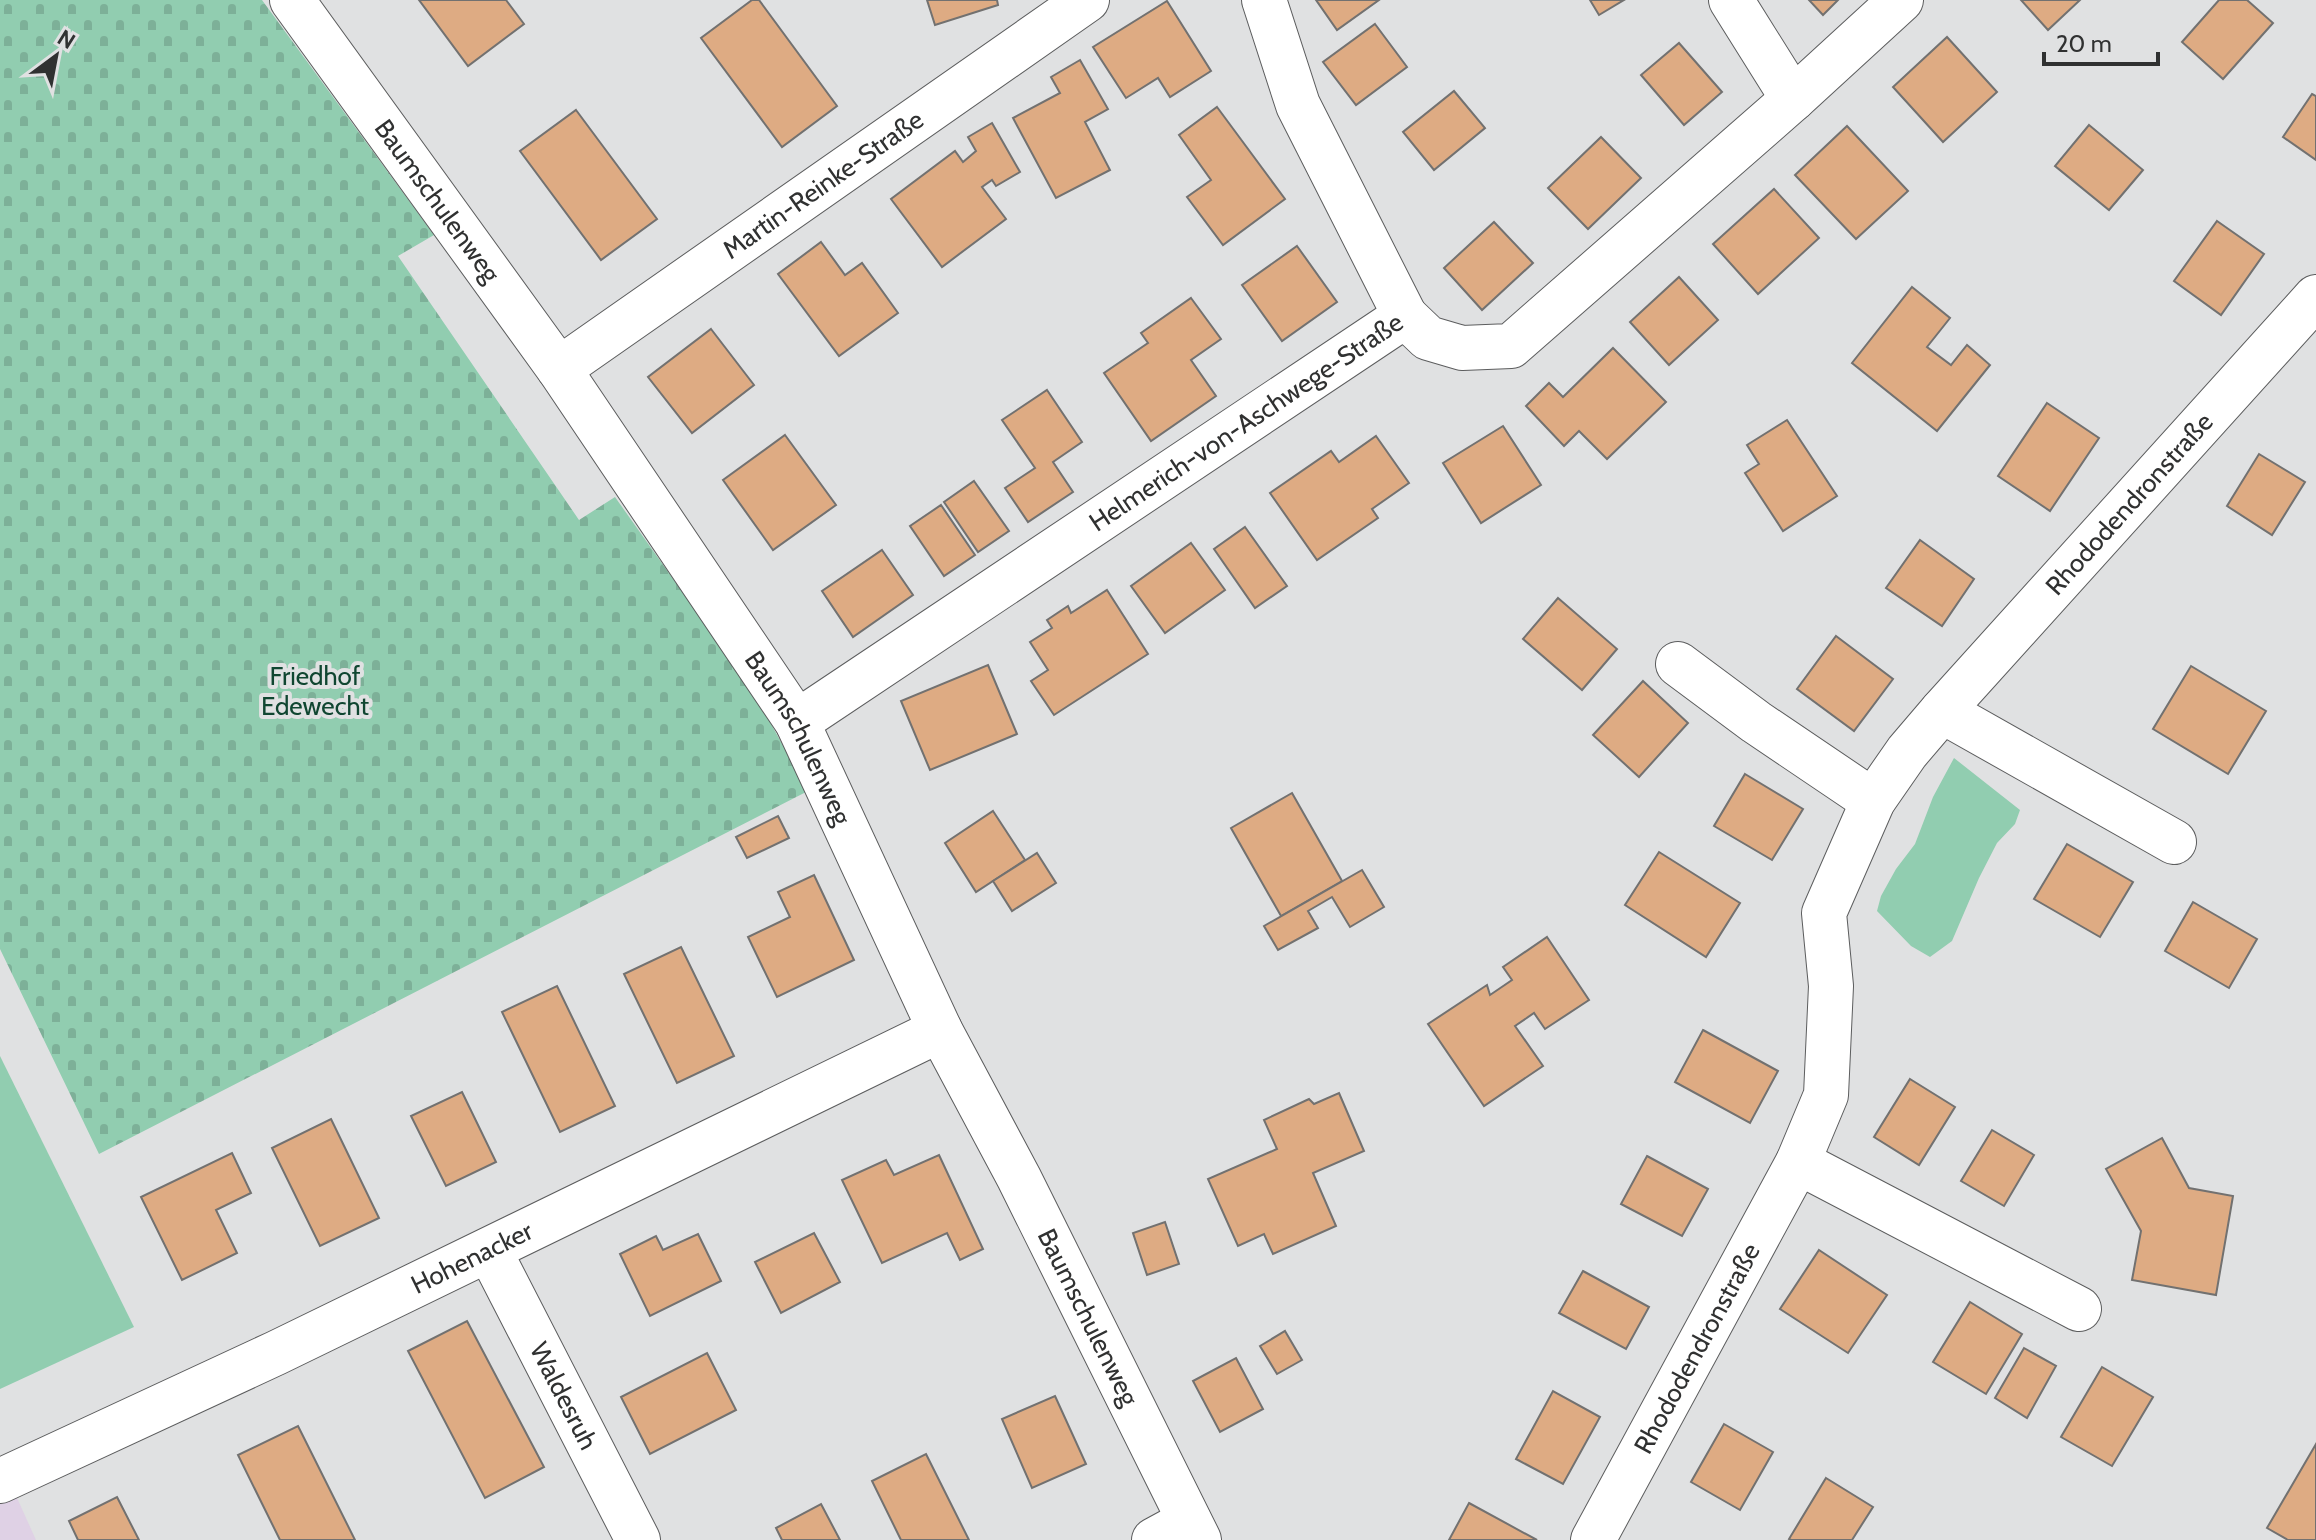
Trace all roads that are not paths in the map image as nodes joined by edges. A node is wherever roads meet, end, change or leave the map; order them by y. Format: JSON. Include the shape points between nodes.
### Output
{"nodes":[{"id":1,"x":292,"y":0,"type":"edge"},
{"id":2,"x":1087,"y":0,"type":"edge"},
{"id":3,"x":1264,"y":0,"type":"edge"},
{"id":4,"x":1731,"y":0,"type":"edge"},
{"id":5,"x":1901,"y":0,"type":"edge"},
{"id":6,"x":1793,"y":99,"type":"junction"},
{"id":7,"x":2316,"y":297,"type":"edge"},
{"id":8,"x":1405,"y":316,"type":"junction"},
{"id":9,"x":559,"y":369,"type":"junction"},
{"id":10,"x":1678,"y":664,"type":"dead end"},
{"id":11,"x":1942,"y":711,"type":"junction"},
{"id":12,"x":797,"y":722,"type":"junction"},
{"id":13,"x":1873,"y":801,"type":"junction"},
{"id":14,"x":2174,"y":842,"type":"dead end"},
{"id":15,"x":940,"y":1030,"type":"junction"},
{"id":16,"x":1798,"y":1162,"type":"junction"},
{"id":17,"x":489,"y":1250,"type":"junction"},
{"id":18,"x":2079,"y":1309,"type":"dead end"},
{"id":19,"x":0,"y":1481,"type":"edge"},
{"id":20,"x":1181,"y":1534,"type":"edge"},
{"id":21,"x":1596,"y":1539,"type":"edge"},
{"id":22,"x":638,"y":1540,"type":"edge"}],
"edges":[{"from":1,"to":9,"type":"street","name":"Baumschulenweg"},
{"from":2,"to":9,"type":"street","name":"Martin-Reinke-Straße"},
{"from":3,"to":8,"type":"street","via":[[1298,105]]},
{"from":4,"to":6,"type":"street"},
{"from":5,"to":6,"type":"street","name":"Helmerich-von-Aschwege-Straße"},
{"from":6,"to":8,"type":"street","name":"Helmerich-von-Aschwege-Straße","via":[[1511,346],[1451,345],[1428,338]]},
{"from":7,"to":11,"type":"street","name":"Rhododendronstraße"},
{"from":8,"to":12,"type":"street","name":"Helmerich-von-Aschwege-Straße"},
{"from":9,"to":12,"type":"street","name":"Baumschulenweg"},
{"from":10,"to":13,"type":"street"},
{"from":11,"to":13,"type":"street","name":"Rhododendronstraße"},
{"from":11,"to":14,"type":"street"},
{"from":12,"to":15,"type":"street","name":"Baumschulenweg"},
{"from":13,"to":16,"type":"street","name":"Rhododendronstraße","via":[[1824,913],[1831,986],[1826,1095]]},
{"from":15,"to":17,"type":"street","name":"Hohenacker"},
{"from":15,"to":20,"type":"street","name":"Baumschulenweg","via":[[1019,1178]]},
{"from":16,"to":18,"type":"street"},
{"from":16,"to":21,"type":"street","name":"Rhododendronstraße"},
{"from":17,"to":19,"type":"street","name":"Hohenacker"},
{"from":17,"to":22,"type":"street","name":"Waldesruh"}]}
